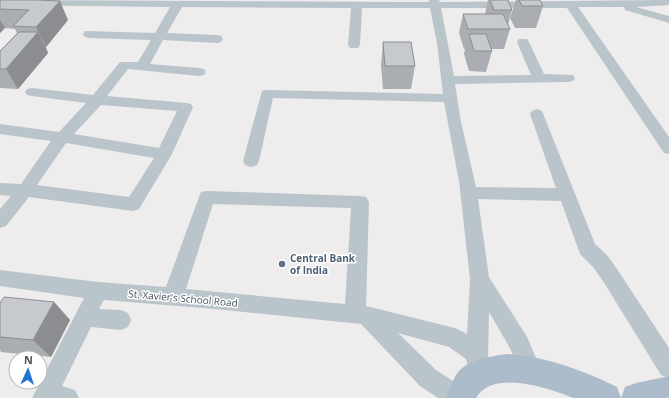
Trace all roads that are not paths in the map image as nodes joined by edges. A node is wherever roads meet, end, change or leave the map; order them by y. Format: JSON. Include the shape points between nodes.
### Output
{"nodes":[{"id":1,"x":600,"y":0,"type":"edge"},
{"id":2,"x":40,"y":1,"type":"edge"},
{"id":3,"x":104,"y":1,"type":"edge"},
{"id":4,"x":0,"y":2,"type":"edge"},
{"id":5,"x":173,"y":2,"type":"edge"},
{"id":6,"x":328,"y":2,"type":"edge"},
{"id":7,"x":435,"y":2,"type":"edge"},
{"id":8,"x":620,"y":2,"type":"edge"},
{"id":9,"x":669,"y":2,"type":"edge"},
{"id":10,"x":569,"y":3,"type":"junction"},
{"id":11,"x":357,"y":5,"type":"junction"},
{"id":12,"x":669,"y":15,"type":"edge"},
{"id":13,"x":669,"y":20,"type":"edge"},
{"id":14,"x":89,"y":34,"type":"dead end"},
{"id":15,"x":160,"y":36,"type":"junction"},
{"id":16,"x":217,"y":39,"type":"dead end"},
{"id":17,"x":523,"y":42,"type":"dead end"},
{"id":18,"x":354,"y":45,"type":"dead end"},
{"id":19,"x":142,"y":67,"type":"junction"},
{"id":20,"x":199,"y":72,"type":"dead end"},
{"id":21,"x":568,"y":78,"type":"dead end"},
{"id":22,"x":539,"y":79,"type":"junction"},
{"id":23,"x":448,"y":80,"type":"junction"},
{"id":24,"x":32,"y":92,"type":"dead end"},
{"id":25,"x":450,"y":98,"type":"junction"},
{"id":26,"x":97,"y":100,"type":"junction"},
{"id":27,"x":537,"y":114,"type":"dead end"},
{"id":28,"x":0,"y":129,"type":"edge"},
{"id":29,"x":62,"y":137,"type":"junction"},
{"id":30,"x":669,"y":149,"type":"edge"},
{"id":31,"x":164,"y":154,"type":"junction"},
{"id":32,"x":251,"y":161,"type":"dead end"},
{"id":33,"x":0,"y":189,"type":"edge"},
{"id":34,"x":25,"y":190,"type":"junction"},
{"id":35,"x":469,"y":193,"type":"junction"},
{"id":36,"x":567,"y":196,"type":"junction"},
{"id":37,"x":0,"y":221,"type":"edge"},
{"id":38,"x":0,"y":278,"type":"edge"},
{"id":39,"x":480,"y":279,"type":"junction"},
{"id":40,"x":98,"y":291,"type":"junction"},
{"id":41,"x":172,"y":297,"type":"junction"},
{"id":42,"x":360,"y":315,"type":"junction"},
{"id":43,"x":85,"y":317,"type":"junction"},
{"id":44,"x":121,"y":320,"type":"dead end"},
{"id":45,"x":669,"y":367,"type":"edge"},
{"id":46,"x":531,"y":372,"type":"junction"},
{"id":47,"x":468,"y":382,"type":"edge"},
{"id":48,"x":432,"y":388,"type":"edge"},
{"id":49,"x":669,"y":391,"type":"edge"},
{"id":50,"x":52,"y":397,"type":"edge"},
{"id":51,"x":606,"y":398,"type":"edge"},
{"id":52,"x":636,"y":398,"type":"edge"}],
"edges":[{"from":1,"to":8,"type":"street"},
{"from":2,"to":3,"type":"street"},
{"from":2,"to":4,"type":"street"},
{"from":3,"to":5,"type":"street"},
{"from":5,"to":6,"type":"street"},
{"from":5,"to":15,"type":"street"},
{"from":6,"to":11,"type":"street"},
{"from":7,"to":10,"type":"street"},
{"from":7,"to":11,"type":"street"},
{"from":7,"to":23,"type":"street"},
{"from":8,"to":9,"type":"street"},
{"from":8,"to":10,"type":"street"},
{"from":8,"to":12,"type":"street"},
{"from":8,"to":13,"type":"street"},
{"from":10,"to":30,"type":"street"},
{"from":11,"to":18,"type":"street"},
{"from":14,"to":15,"type":"street"},
{"from":15,"to":16,"type":"street"},
{"from":15,"to":19,"type":"street"},
{"from":17,"to":22,"type":"street"},
{"from":19,"to":20,"type":"street"},
{"from":19,"to":26,"type":"street","via":[[125,65]]},
{"from":21,"to":22,"type":"street"},
{"from":22,"to":23,"type":"street"},
{"from":23,"to":25,"type":"street"},
{"from":24,"to":26,"type":"street"},
{"from":25,"to":32,"type":"street","via":[[267,94]]},
{"from":25,"to":35,"type":"street"},
{"from":26,"to":29,"type":"street"},
{"from":26,"to":31,"type":"street","via":[[186,107]]},
{"from":27,"to":36,"type":"street"},
{"from":28,"to":29,"type":"street"},
{"from":29,"to":31,"type":"street"},
{"from":29,"to":34,"type":"street"},
{"from":31,"to":34,"type":"street","via":[[133,204]]},
{"from":33,"to":34,"type":"street"},
{"from":34,"to":37,"type":"street"},
{"from":35,"to":36,"type":"street"},
{"from":35,"to":39,"type":"street"},
{"from":36,"to":45,"type":"street","via":[[587,249],[610,275]]},
{"from":38,"to":40,"type":"street","name":"St. Xavier's School Road"},
{"from":39,"to":46,"type":"street","via":[[519,344]]},
{"from":39,"to":47,"type":"street"},
{"from":40,"to":41,"type":"street","name":"St. Xavier's School Road"},
{"from":40,"to":43,"type":"street"},
{"from":41,"to":42,"type":"street","name":"St. Xavier's School Road"},
{"from":41,"to":42,"type":"street","via":[[207,197],[360,202]]},
{"from":42,"to":47,"type":"street","name":"St. Xavier's School Road","via":[[455,338]]},
{"from":42,"to":48,"type":"street"},
{"from":43,"to":44,"type":"street"},
{"from":43,"to":50,"type":"street"},
{"from":46,"to":47,"type":"main road","via":[[491,370]]},
{"from":46,"to":51,"type":"main road","via":[[585,387]]},
{"from":47,"to":48,"type":"street"},
{"from":49,"to":52,"type":"main road"}]}
